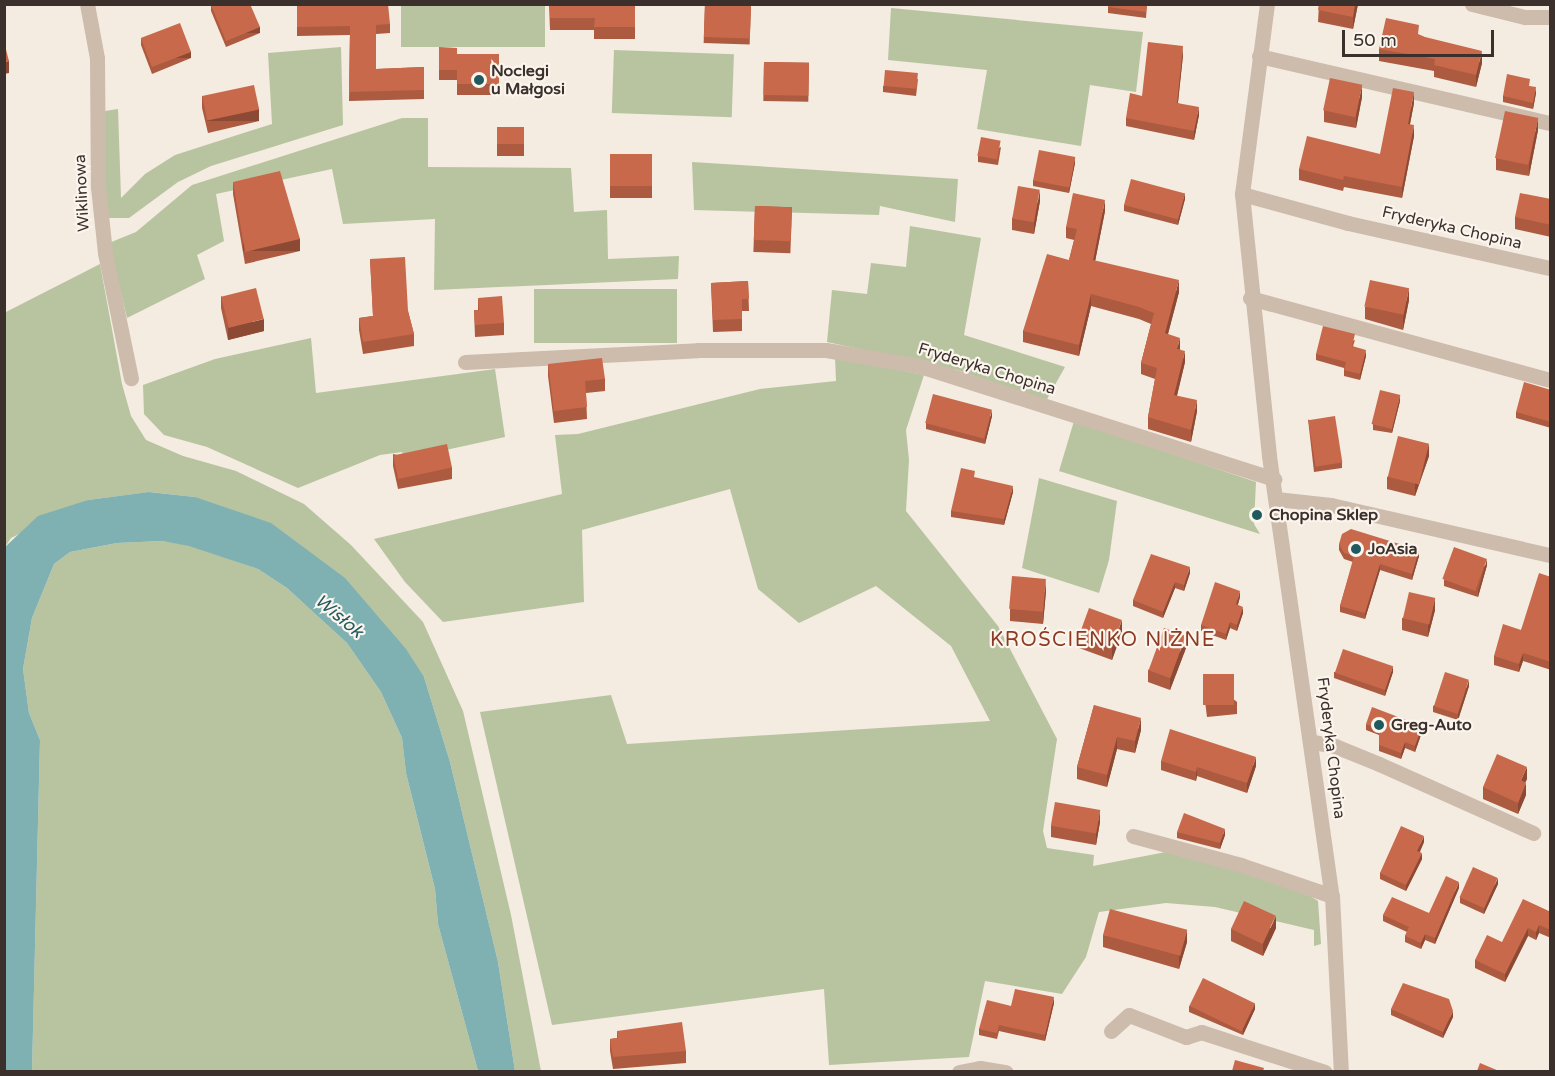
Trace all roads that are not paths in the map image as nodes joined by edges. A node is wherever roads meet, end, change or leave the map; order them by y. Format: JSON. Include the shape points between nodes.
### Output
{"nodes":[{"id":1,"x":87,"y":4,"type":"edge"},
{"id":2,"x":1267,"y":4,"type":"edge"},
{"id":3,"x":1472,"y":4,"type":"edge"},
{"id":4,"x":1551,"y":17,"type":"edge"},
{"id":5,"x":1259,"y":56,"type":"junction"},
{"id":6,"x":1551,"y":123,"type":"edge"},
{"id":7,"x":1242,"y":194,"type":"junction"},
{"id":8,"x":1551,"y":268,"type":"edge"},
{"id":9,"x":1250,"y":298,"type":"junction"},
{"id":10,"x":465,"y":362,"type":"dead end"},
{"id":11,"x":131,"y":378,"type":"dead end"},
{"id":12,"x":1551,"y":380,"type":"edge"},
{"id":13,"x":1274,"y":479,"type":"junction"},
{"id":14,"x":1276,"y":499,"type":"junction"},
{"id":15,"x":1551,"y":555,"type":"edge"},
{"id":16,"x":1313,"y":742,"type":"junction"},
{"id":17,"x":1533,"y":833,"type":"dead end"},
{"id":18,"x":1133,"y":836,"type":"dead end"},
{"id":19,"x":1332,"y":896,"type":"junction"},
{"id":20,"x":1111,"y":1031,"type":"dead end"},
{"id":21,"x":959,"y":1071,"type":"edge"},
{"id":22,"x":1006,"y":1071,"type":"edge"},
{"id":23,"x":1325,"y":1071,"type":"edge"},
{"id":24,"x":1341,"y":1071,"type":"edge"}],
"edges":[{"from":1,"to":11,"type":"street","name":"Wiklinowa","via":[[97,58],[98,187],[105,253]]},
{"from":2,"to":5,"type":"street","name":"Fryderyka Chopina"},
{"from":3,"to":4,"type":"street","via":[[1525,17]]},
{"from":5,"to":6,"type":"street"},
{"from":5,"to":7,"type":"street","name":"Fryderyka Chopina"},
{"from":7,"to":8,"type":"street","name":"Fryderyka Chopina","via":[[1348,223]]},
{"from":7,"to":9,"type":"street","name":"Fryderyka Chopina"},
{"from":9,"to":12,"type":"street"},
{"from":9,"to":13,"type":"street","name":"Fryderyka Chopina"},
{"from":10,"to":13,"type":"street","name":"Fryderyka Chopina","via":[[698,350],[826,350],[920,366]]},
{"from":13,"to":14,"type":"street","name":"Fryderyka Chopina"},
{"from":14,"to":15,"type":"street","via":[[1331,505]]},
{"from":14,"to":16,"type":"street","name":"Fryderyka Chopina"},
{"from":16,"to":17,"type":"street","via":[[1335,746],[1379,764]]},
{"from":16,"to":19,"type":"street","name":"Fryderyka Chopina"},
{"from":18,"to":19,"type":"street","via":[[1240,865]]},
{"from":19,"to":24,"type":"street","name":"Fryderyka Chopina"},
{"from":20,"to":23,"type":"street","via":[[1129,1015],[1186,1037],[1201,1032]]},
{"from":21,"to":22,"type":"street"}]}
